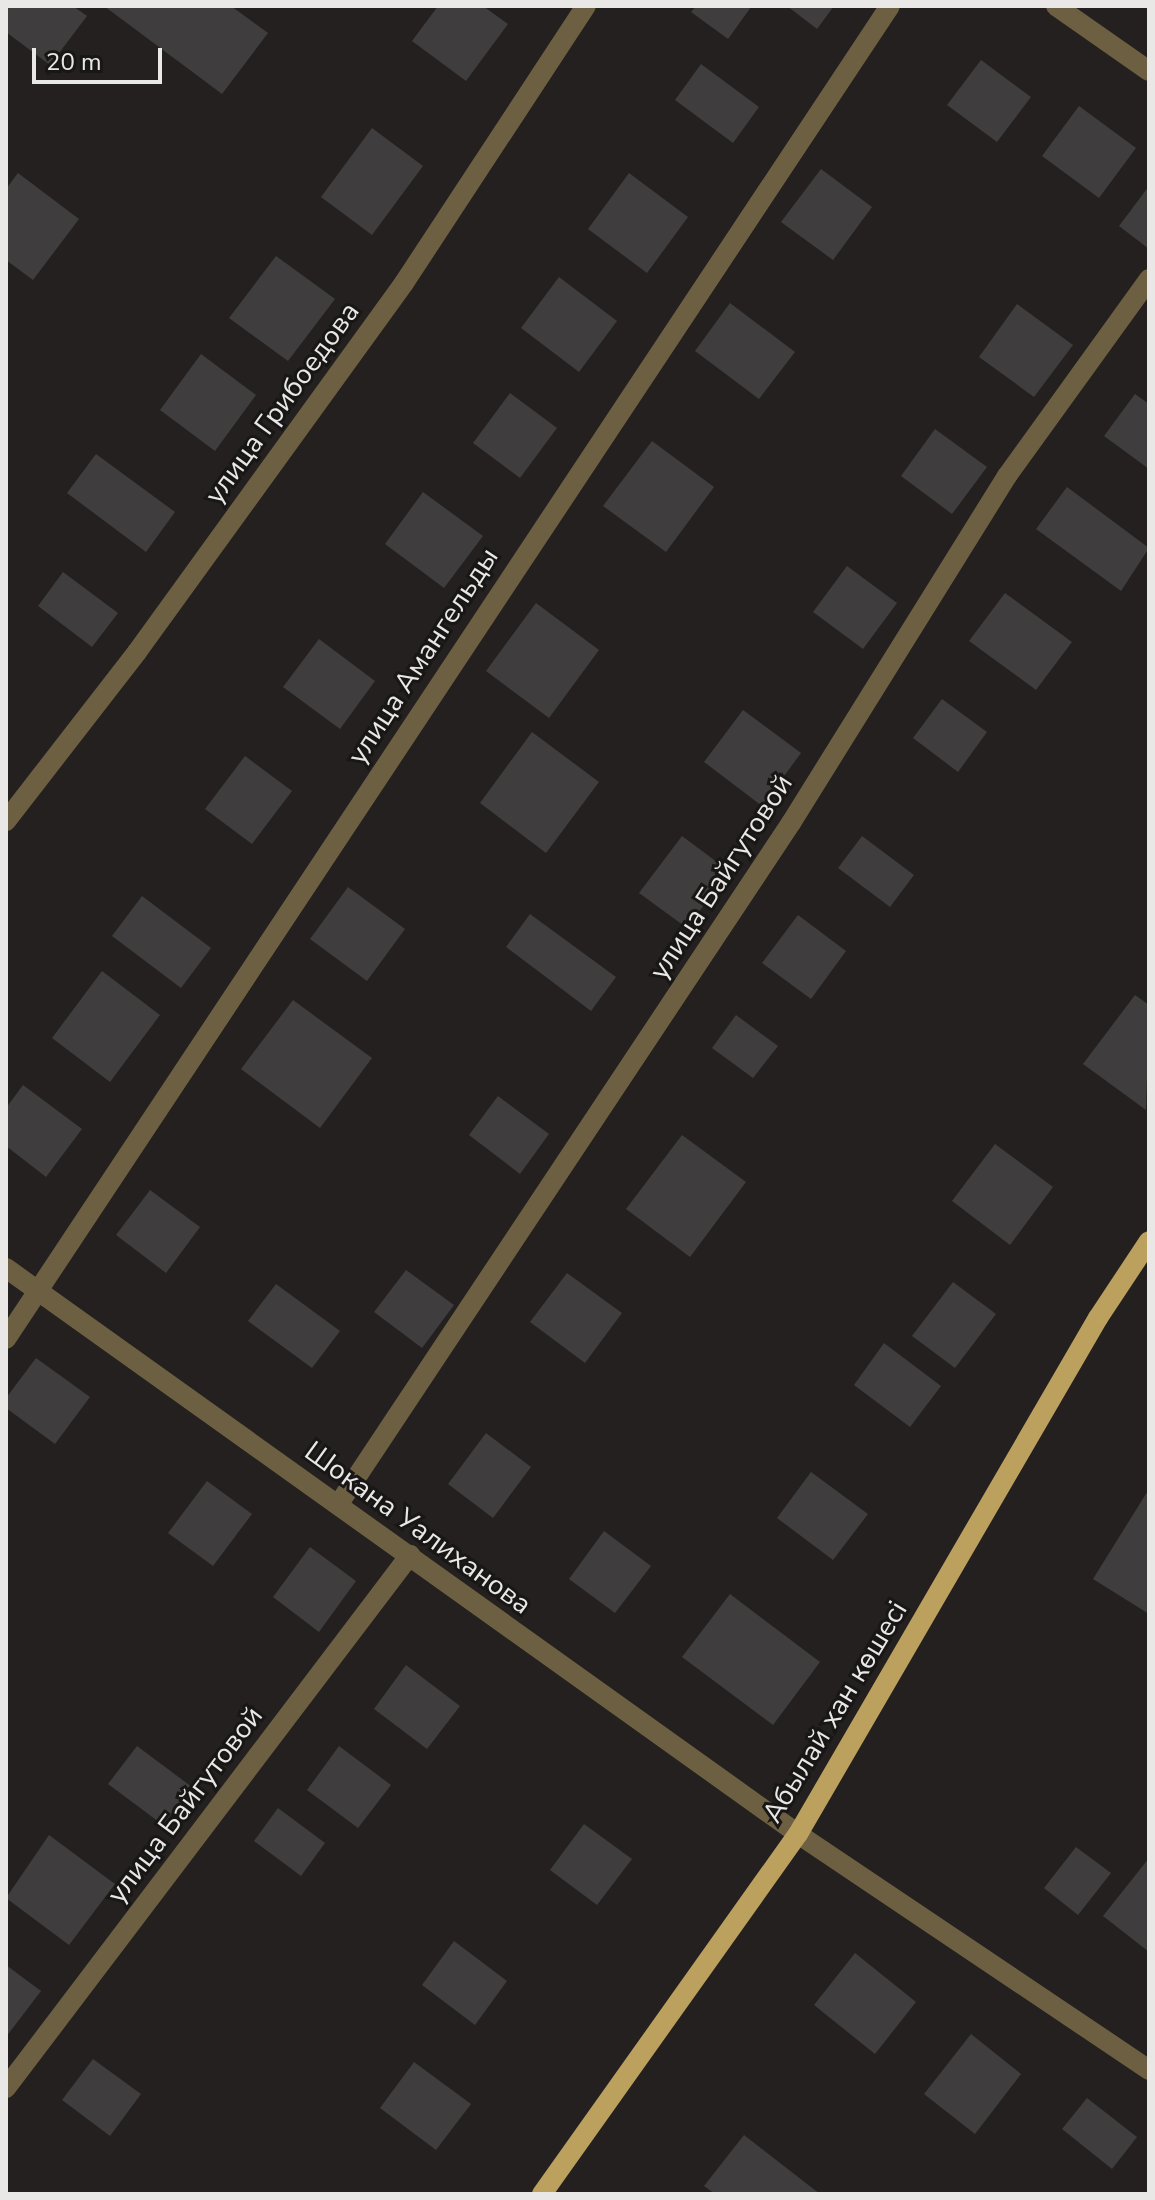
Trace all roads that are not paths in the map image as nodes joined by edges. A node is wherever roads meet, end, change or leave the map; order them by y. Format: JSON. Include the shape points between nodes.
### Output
{"nodes":[{"id":1,"x":586,"y":6,"type":"edge"},
{"id":2,"x":890,"y":6,"type":"edge"},
{"id":3,"x":1056,"y":6,"type":"edge"},
{"id":4,"x":1149,"y":71,"type":"edge"},
{"id":5,"x":1149,"y":279,"type":"edge"},
{"id":6,"x":6,"y":821,"type":"edge"},
{"id":7,"x":1149,"y":1241,"type":"edge"},
{"id":8,"x":6,"y":1268,"type":"edge"},
{"id":9,"x":40,"y":1292,"type":"junction"},
{"id":10,"x":6,"y":1339,"type":"edge"},
{"id":11,"x":338,"y":1505,"type":"junction"},
{"id":12,"x":410,"y":1555,"type":"junction"},
{"id":13,"x":798,"y":1834,"type":"junction"},
{"id":14,"x":1149,"y":2070,"type":"edge"},
{"id":15,"x":6,"y":2088,"type":"edge"},
{"id":16,"x":542,"y":2194,"type":"edge"}],
"edges":[{"from":1,"to":6,"type":"street","name":"улица Грибоедова","via":[[404,283],[137,652]]},
{"from":2,"to":9,"type":"street","name":"улица Амангельды","via":[[535,535]]},
{"from":3,"to":4,"type":"street"},
{"from":5,"to":11,"type":"street","name":"улица Байгутовой","via":[[1007,476],[791,823]]},
{"from":7,"to":13,"type":"main road","name":"Абылай хан көшесі","via":[[1090,1332]]},
{"from":8,"to":9,"type":"street","name":"Шокана Уалиханова"},
{"from":9,"to":10,"type":"street","name":"улица Амангельды"},
{"from":9,"to":11,"type":"street","name":"Шокана Уалиханова"},
{"from":11,"to":12,"type":"street","name":"Шокана Уалиханова"},
{"from":12,"to":13,"type":"street","name":"Шокана Уалиханова"},
{"from":12,"to":15,"type":"street","name":"улица Байгутовой"},
{"from":13,"to":14,"type":"street","name":"Шокана Уалиханова"},
{"from":13,"to":16,"type":"main road","name":"Абылай хан көшесі"}]}
